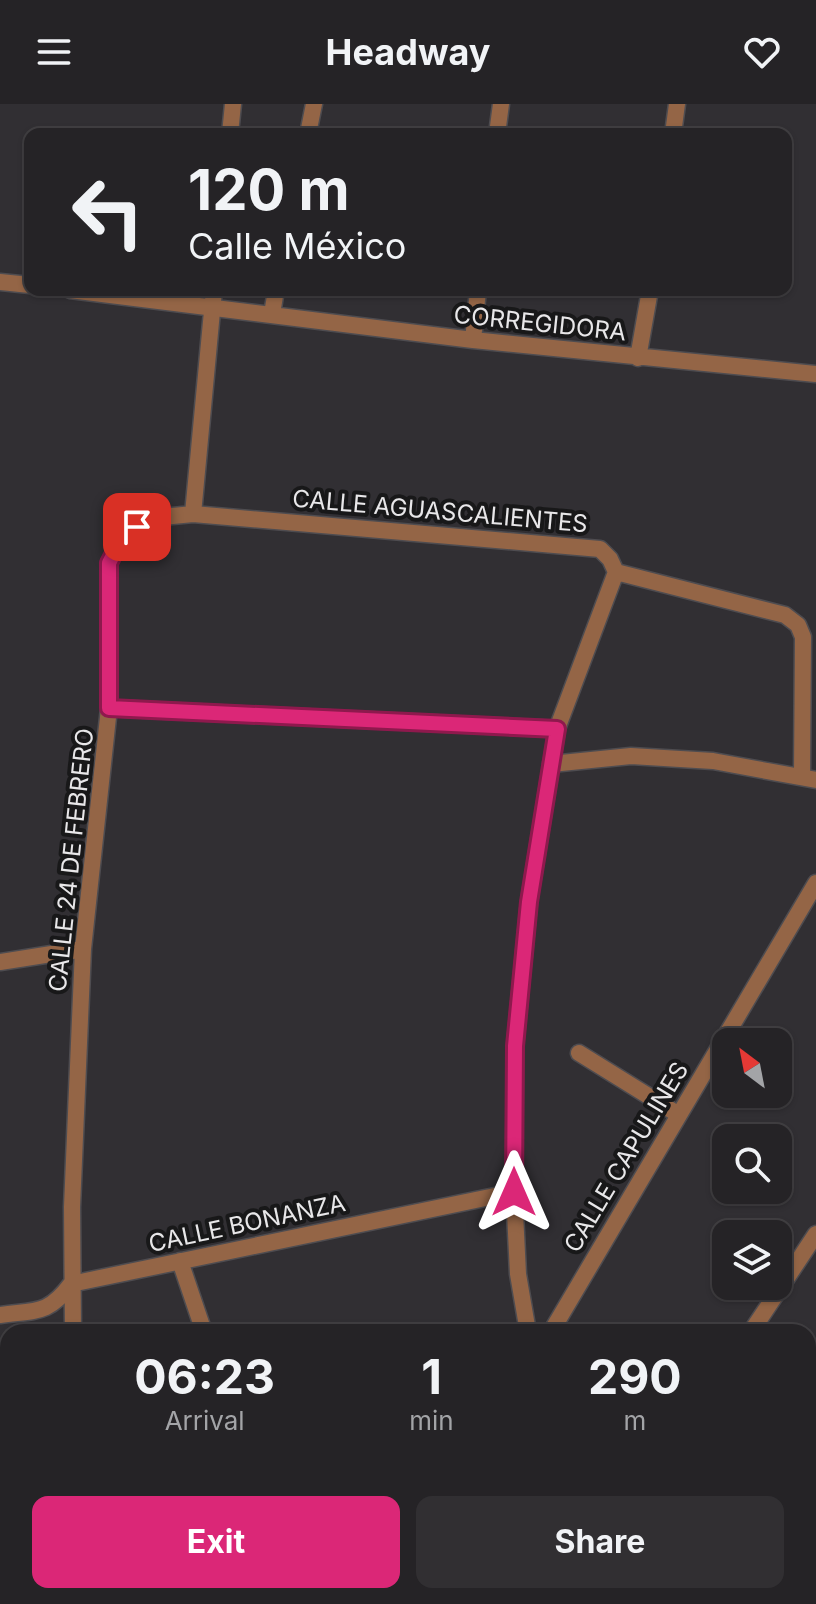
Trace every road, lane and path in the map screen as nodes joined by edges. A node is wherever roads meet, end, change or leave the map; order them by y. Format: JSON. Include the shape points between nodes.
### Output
{"nodes":[{"id":1,"x":233,"y":104,"type":"edge"},
{"id":2,"x":314,"y":104,"type":"edge"},
{"id":3,"x":501,"y":104,"type":"edge"},
{"id":4,"x":677,"y":104,"type":"edge"},
{"id":5,"x":231,"y":128,"type":"edge"},
{"id":6,"x":309,"y":128,"type":"edge"},
{"id":7,"x":498,"y":128,"type":"edge"},
{"id":8,"x":674,"y":128,"type":"edge"},
{"id":9,"x":0,"y":282,"type":"edge"},
{"id":10,"x":24,"y":284,"type":"edge"},
{"id":11,"x":177,"y":296,"type":"edge"},
{"id":12,"x":275,"y":296,"type":"edge"},
{"id":13,"x":477,"y":296,"type":"edge"},
{"id":14,"x":649,"y":296,"type":"edge"},
{"id":15,"x":213,"y":298,"type":"edge"},
{"id":16,"x":272,"y":314,"type":"junction"},
{"id":17,"x":473,"y":340,"type":"junction"},
{"id":18,"x":638,"y":358,"type":"junction"},
{"id":19,"x":816,"y":374,"type":"edge"},
{"id":20,"x":193,"y":514,"type":"junction"},
{"id":21,"x":616,"y":572,"type":"junction"},
{"id":22,"x":109,"y":708,"type":"junction"},
{"id":23,"x":557,"y":729,"type":"junction"},
{"id":24,"x":551,"y":764,"type":"junction"},
{"id":25,"x":809,"y":778,"type":"edge"},
{"id":26,"x":816,"y":883,"type":"edge"},
{"id":27,"x":83,"y":949,"type":"junction"},
{"id":28,"x":0,"y":962,"type":"edge"},
{"id":29,"x":579,"y":1053,"type":"dead end"},
{"id":30,"x":679,"y":1115,"type":"junction"},
{"id":31,"x":514,"y":1192,"type":"junction"},
{"id":32,"x":816,"y":1234,"type":"edge"},
{"id":33,"x":180,"y":1261,"type":"junction"},
{"id":34,"x":71,"y":1284,"type":"junction"},
{"id":35,"x":0,"y":1315,"type":"edge"},
{"id":36,"x":73,"y":1324,"type":"edge"},
{"id":37,"x":201,"y":1324,"type":"edge"},
{"id":38,"x":527,"y":1324,"type":"edge"},
{"id":39,"x":556,"y":1324,"type":"edge"},
{"id":40,"x":756,"y":1324,"type":"edge"}],
"edges":[{"from":1,"to":5,"type":"street"},
{"from":2,"to":6,"type":"street"},
{"from":3,"to":7,"type":"street"},
{"from":4,"to":8,"type":"street"},
{"from":9,"to":10,"type":"street"},
{"from":11,"to":15,"type":"street","name":"CORREGIDORA"},
{"from":12,"to":16,"type":"street"},
{"from":13,"to":17,"type":"street"},
{"from":14,"to":18,"type":"street"},
{"from":15,"to":16,"type":"street","name":"CORREGIDORA"},
{"from":15,"to":20,"type":"street"},
{"from":16,"to":17,"type":"street","name":"CORREGIDORA"},
{"from":17,"to":18,"type":"street","name":"CORREGIDORA"},
{"from":18,"to":19,"type":"street","name":"CORREGIDORA"},
{"from":20,"to":21,"type":"street","name":"CALLE AGUASCALIENTES","via":[[600,549]]},
{"from":20,"to":22,"type":"street","name":"CALLE 24 DE FEBRERO","via":[[152,518],[123,536],[109,563]]},
{"from":21,"to":23,"type":"street"},
{"from":21,"to":25,"type":"street","name":"CALLE AGUASCALIENTES","via":[[785,615],[798,625],[803,637]]},
{"from":22,"to":23,"type":"street"},
{"from":22,"to":27,"type":"street","name":"CALLE 24 DE FEBRERO"},
{"from":23,"to":24,"type":"street"},
{"from":24,"to":25,"type":"street","via":[[631,756],[713,761]]},
{"from":24,"to":31,"type":"street","via":[[529,902],[515,1046]]},
{"from":26,"to":30,"type":"street","name":"CALLE CAPULINES"},
{"from":27,"to":28,"type":"street"},
{"from":27,"to":34,"type":"street","name":"CALLE 24 DE FEBRERO"},
{"from":29,"to":30,"type":"street"},
{"from":30,"to":39,"type":"street","name":"CALLE CAPULINES"},
{"from":31,"to":33,"type":"street","name":"CALLE BONANZA"},
{"from":31,"to":38,"type":"street"},
{"from":32,"to":40,"type":"street"},
{"from":33,"to":34,"type":"street","name":"CALLE BONANZA"},
{"from":33,"to":37,"type":"street"},
{"from":34,"to":35,"type":"street","name":"CALLE BONANZA","via":[[58,1302],[42,1310]]},
{"from":34,"to":36,"type":"street","name":"CALLE 24 DE FEBRERO"}]}
